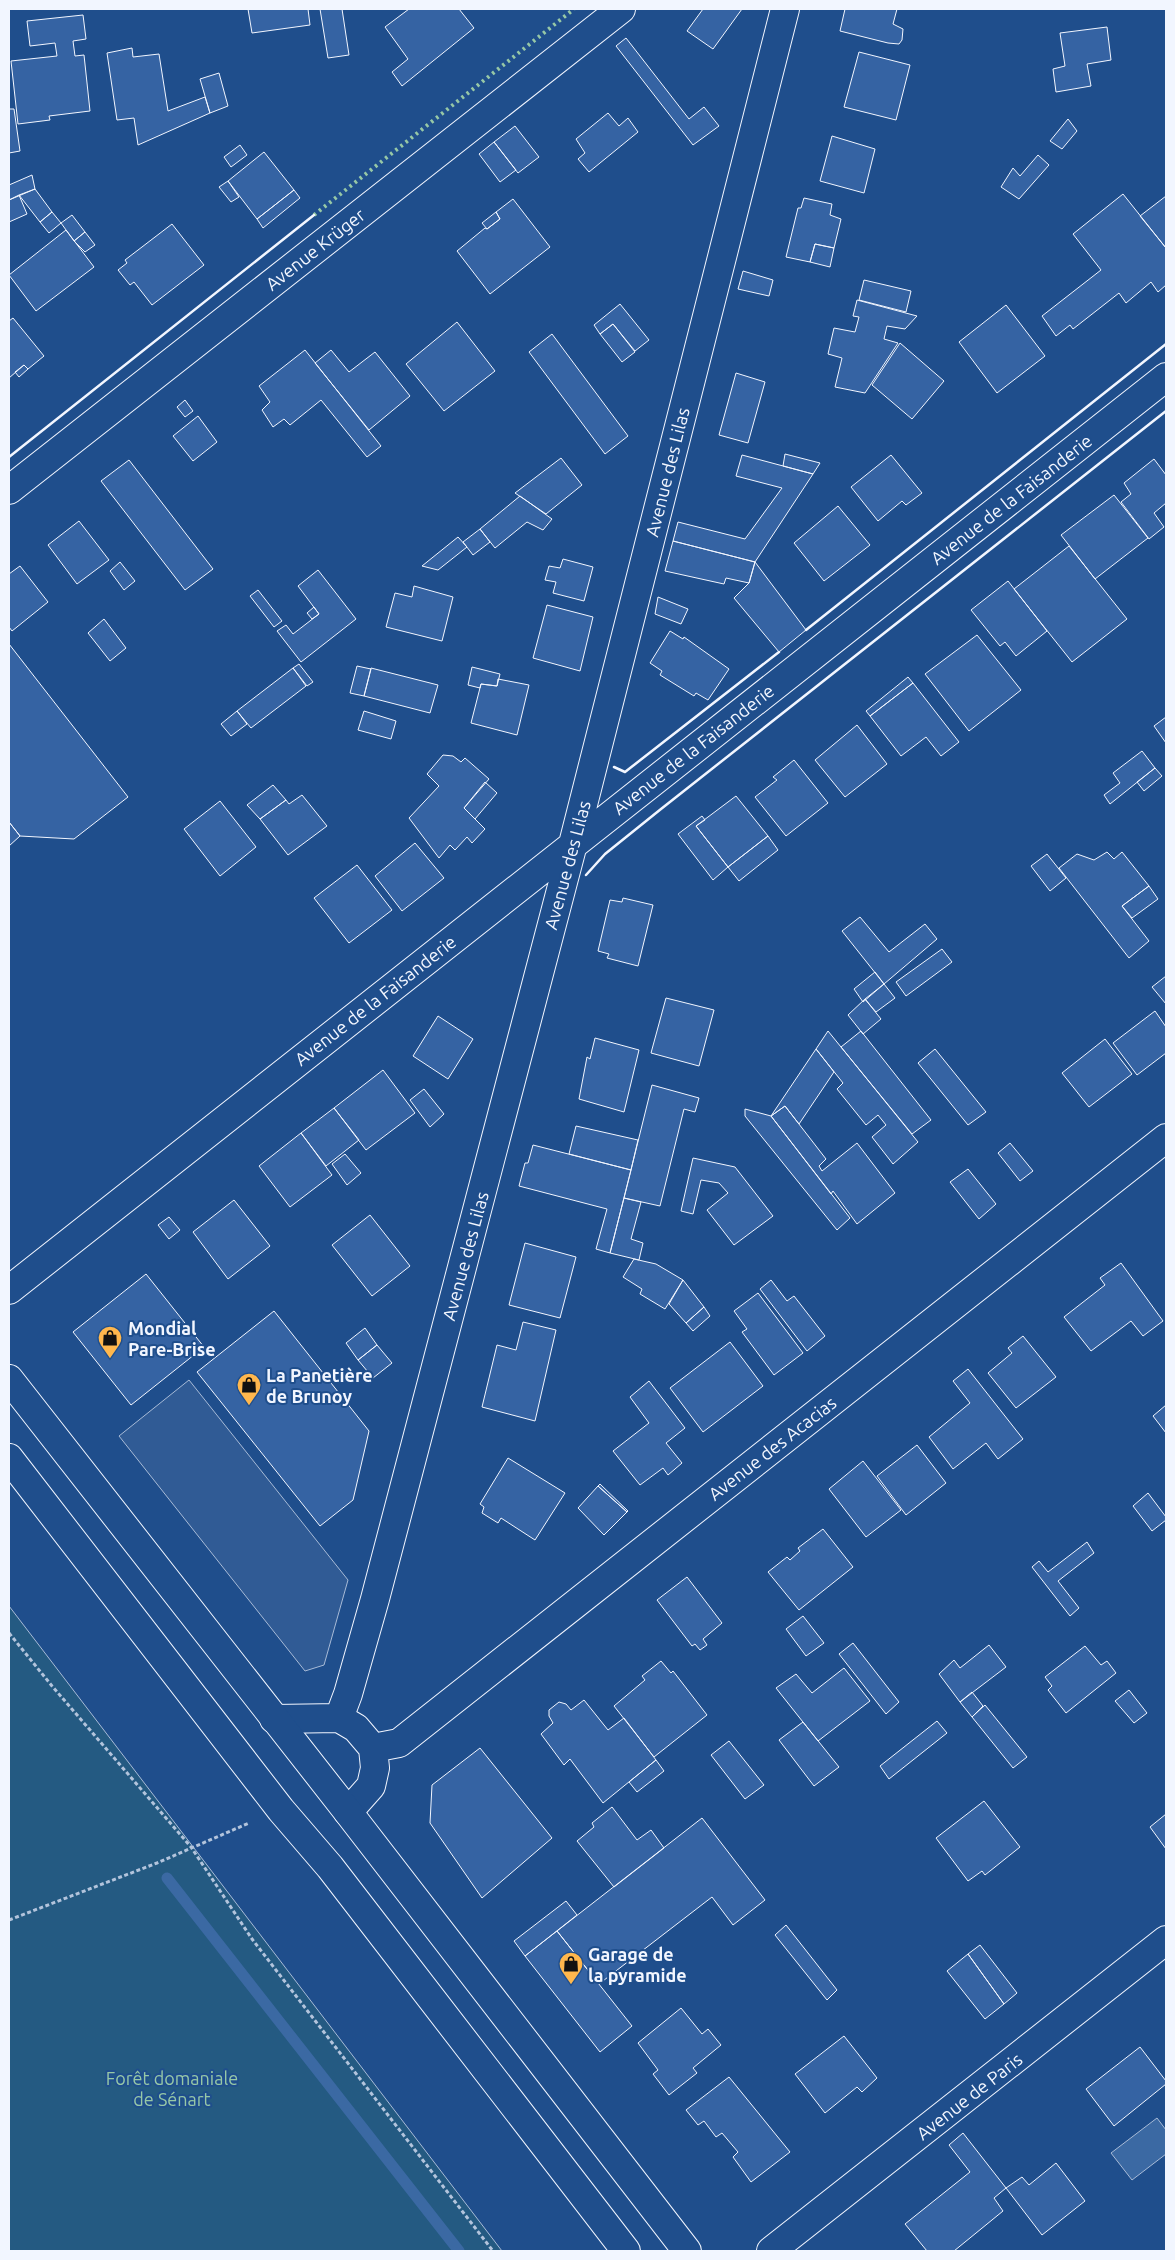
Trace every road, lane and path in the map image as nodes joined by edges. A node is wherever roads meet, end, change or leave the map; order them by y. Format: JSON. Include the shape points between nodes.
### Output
{"nodes":[{"id":1,"x":621,"y":9,"type":"edge"},
{"id":2,"x":785,"y":9,"type":"edge"},
{"id":3,"x":1166,"y":377,"type":"edge"},
{"id":4,"x":9,"y":490,"type":"edge"},
{"id":5,"x":572,"y":844,"type":"junction"},
{"id":6,"x":1166,"y":1138,"type":"edge"},
{"id":7,"x":9,"y":1290,"type":"edge"},
{"id":8,"x":9,"y":1379,"type":"edge"},
{"id":9,"x":9,"y":1458,"type":"edge"},
{"id":10,"x":9,"y":1633,"type":"edge"},
{"id":11,"x":339,"y":1718,"type":"junction"},
{"id":12,"x":274,"y":1719,"type":"junction"},
{"id":13,"x":373,"y":1748,"type":"junction"},
{"id":14,"x":282,"y":1810,"type":"junction"},
{"id":15,"x":348,"y":1812,"type":"junction"},
{"id":16,"x":191,"y":1847,"type":"junction"},
{"id":17,"x":9,"y":1920,"type":"edge"},
{"id":18,"x":1166,"y":1940,"type":"edge"},
{"id":19,"x":493,"y":2251,"type":"edge"},
{"id":20,"x":626,"y":2251,"type":"edge"},
{"id":21,"x":687,"y":2251,"type":"edge"},
{"id":22,"x":771,"y":2251,"type":"edge"}],
"edges":[{"from":1,"to":4,"type":"street","name":"Avenue Krüger"},
{"from":2,"to":5,"type":"street","name":"Avenue des Lilas"},
{"from":3,"to":5,"type":"street","name":"Avenue de la Faisanderie"},
{"from":5,"to":7,"type":"street","name":"Avenue de la Faisanderie"},
{"from":5,"to":11,"type":"street","name":"Avenue des Lilas","via":[[375,1598]]},
{"from":6,"to":13,"type":"street","name":"Avenue des Acacias","via":[[399,1742]]},
{"from":8,"to":12,"type":"street"},
{"from":9,"to":14,"type":"street"},
{"from":10,"to":16,"type":"path"},
{"from":11,"to":12,"type":"street"},
{"from":11,"to":13,"type":"street","via":[[356,1728]]},
{"from":12,"to":15,"type":"street"},
{"from":13,"to":15,"type":"street","via":[[375,1768],[372,1786]]},
{"from":14,"to":16,"type":"path"},
{"from":14,"to":20,"type":"street","via":[[330,1867]]},
{"from":15,"to":21,"type":"street"},
{"from":16,"to":17,"type":"path"},
{"from":16,"to":19,"type":"path","via":[[252,1939]]},
{"from":18,"to":22,"type":"street","name":"Avenue de Paris"}]}
